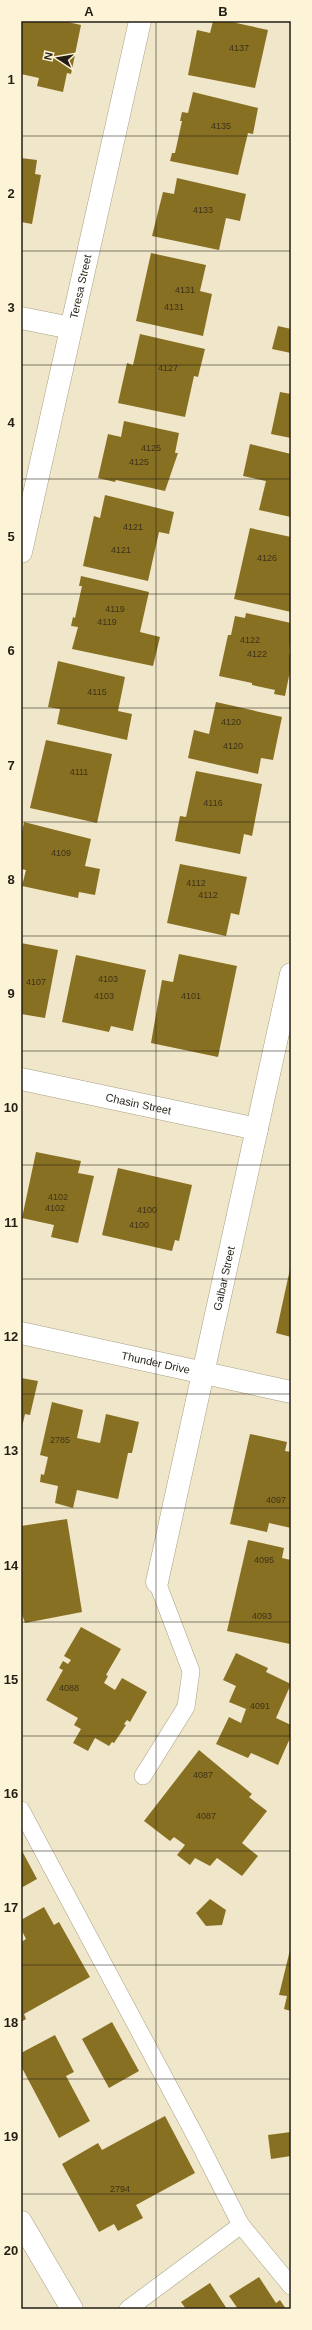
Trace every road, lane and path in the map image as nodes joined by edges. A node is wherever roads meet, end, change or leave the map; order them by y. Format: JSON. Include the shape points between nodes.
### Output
{"nodes":[{"id":1,"x":140,"y":21,"type":"edge"},
{"id":2,"x":21,"y":318,"type":"edge"},
{"id":3,"x":71,"y":328,"type":"junction"},
{"id":4,"x":21,"y":552,"type":"edge"},
{"id":5,"x":291,"y":974,"type":"edge"},
{"id":6,"x":21,"y":1079,"type":"edge"},
{"id":7,"x":257,"y":1130,"type":"junction"},
{"id":8,"x":21,"y":1332,"type":"edge"},
{"id":9,"x":202,"y":1374,"type":"junction"},
{"id":10,"x":291,"y":1392,"type":"edge"},
{"id":11,"x":157,"y":1582,"type":"joint"},
{"id":12,"x":143,"y":1776,"type":"dead end"},
{"id":13,"x":21,"y":1810,"type":"edge"},
{"id":14,"x":21,"y":2222,"type":"edge"},
{"id":15,"x":241,"y":2225,"type":"junction"},
{"id":16,"x":291,"y":2286,"type":"edge"},
{"id":17,"x":72,"y":2309,"type":"edge"},
{"id":18,"x":128,"y":2309,"type":"edge"}],
"edges":[{"from":1,"to":3,"type":"street","name":"Teresa Street"},
{"from":2,"to":3,"type":"street"},
{"from":3,"to":4,"type":"street","name":"Teresa Street"},
{"from":5,"to":7,"type":"street","name":"Galbar Street"},
{"from":6,"to":7,"type":"street","name":"Chasin Street"},
{"from":7,"to":9,"type":"street","name":"Galbar Street"},
{"from":8,"to":9,"type":"street","name":"Thunder Drive"},
{"from":9,"to":10,"type":"street","name":"Thunder Drive"},
{"from":9,"to":11,"type":"street","name":"Galbar Street"},
{"from":11,"to":12,"type":"lane","via":[[191,1671],[186,1707]]},
{"from":13,"to":15,"type":"lane"},
{"from":14,"to":17,"type":"street"},
{"from":15,"to":16,"type":"lane"},
{"from":15,"to":18,"type":"lane"}]}
